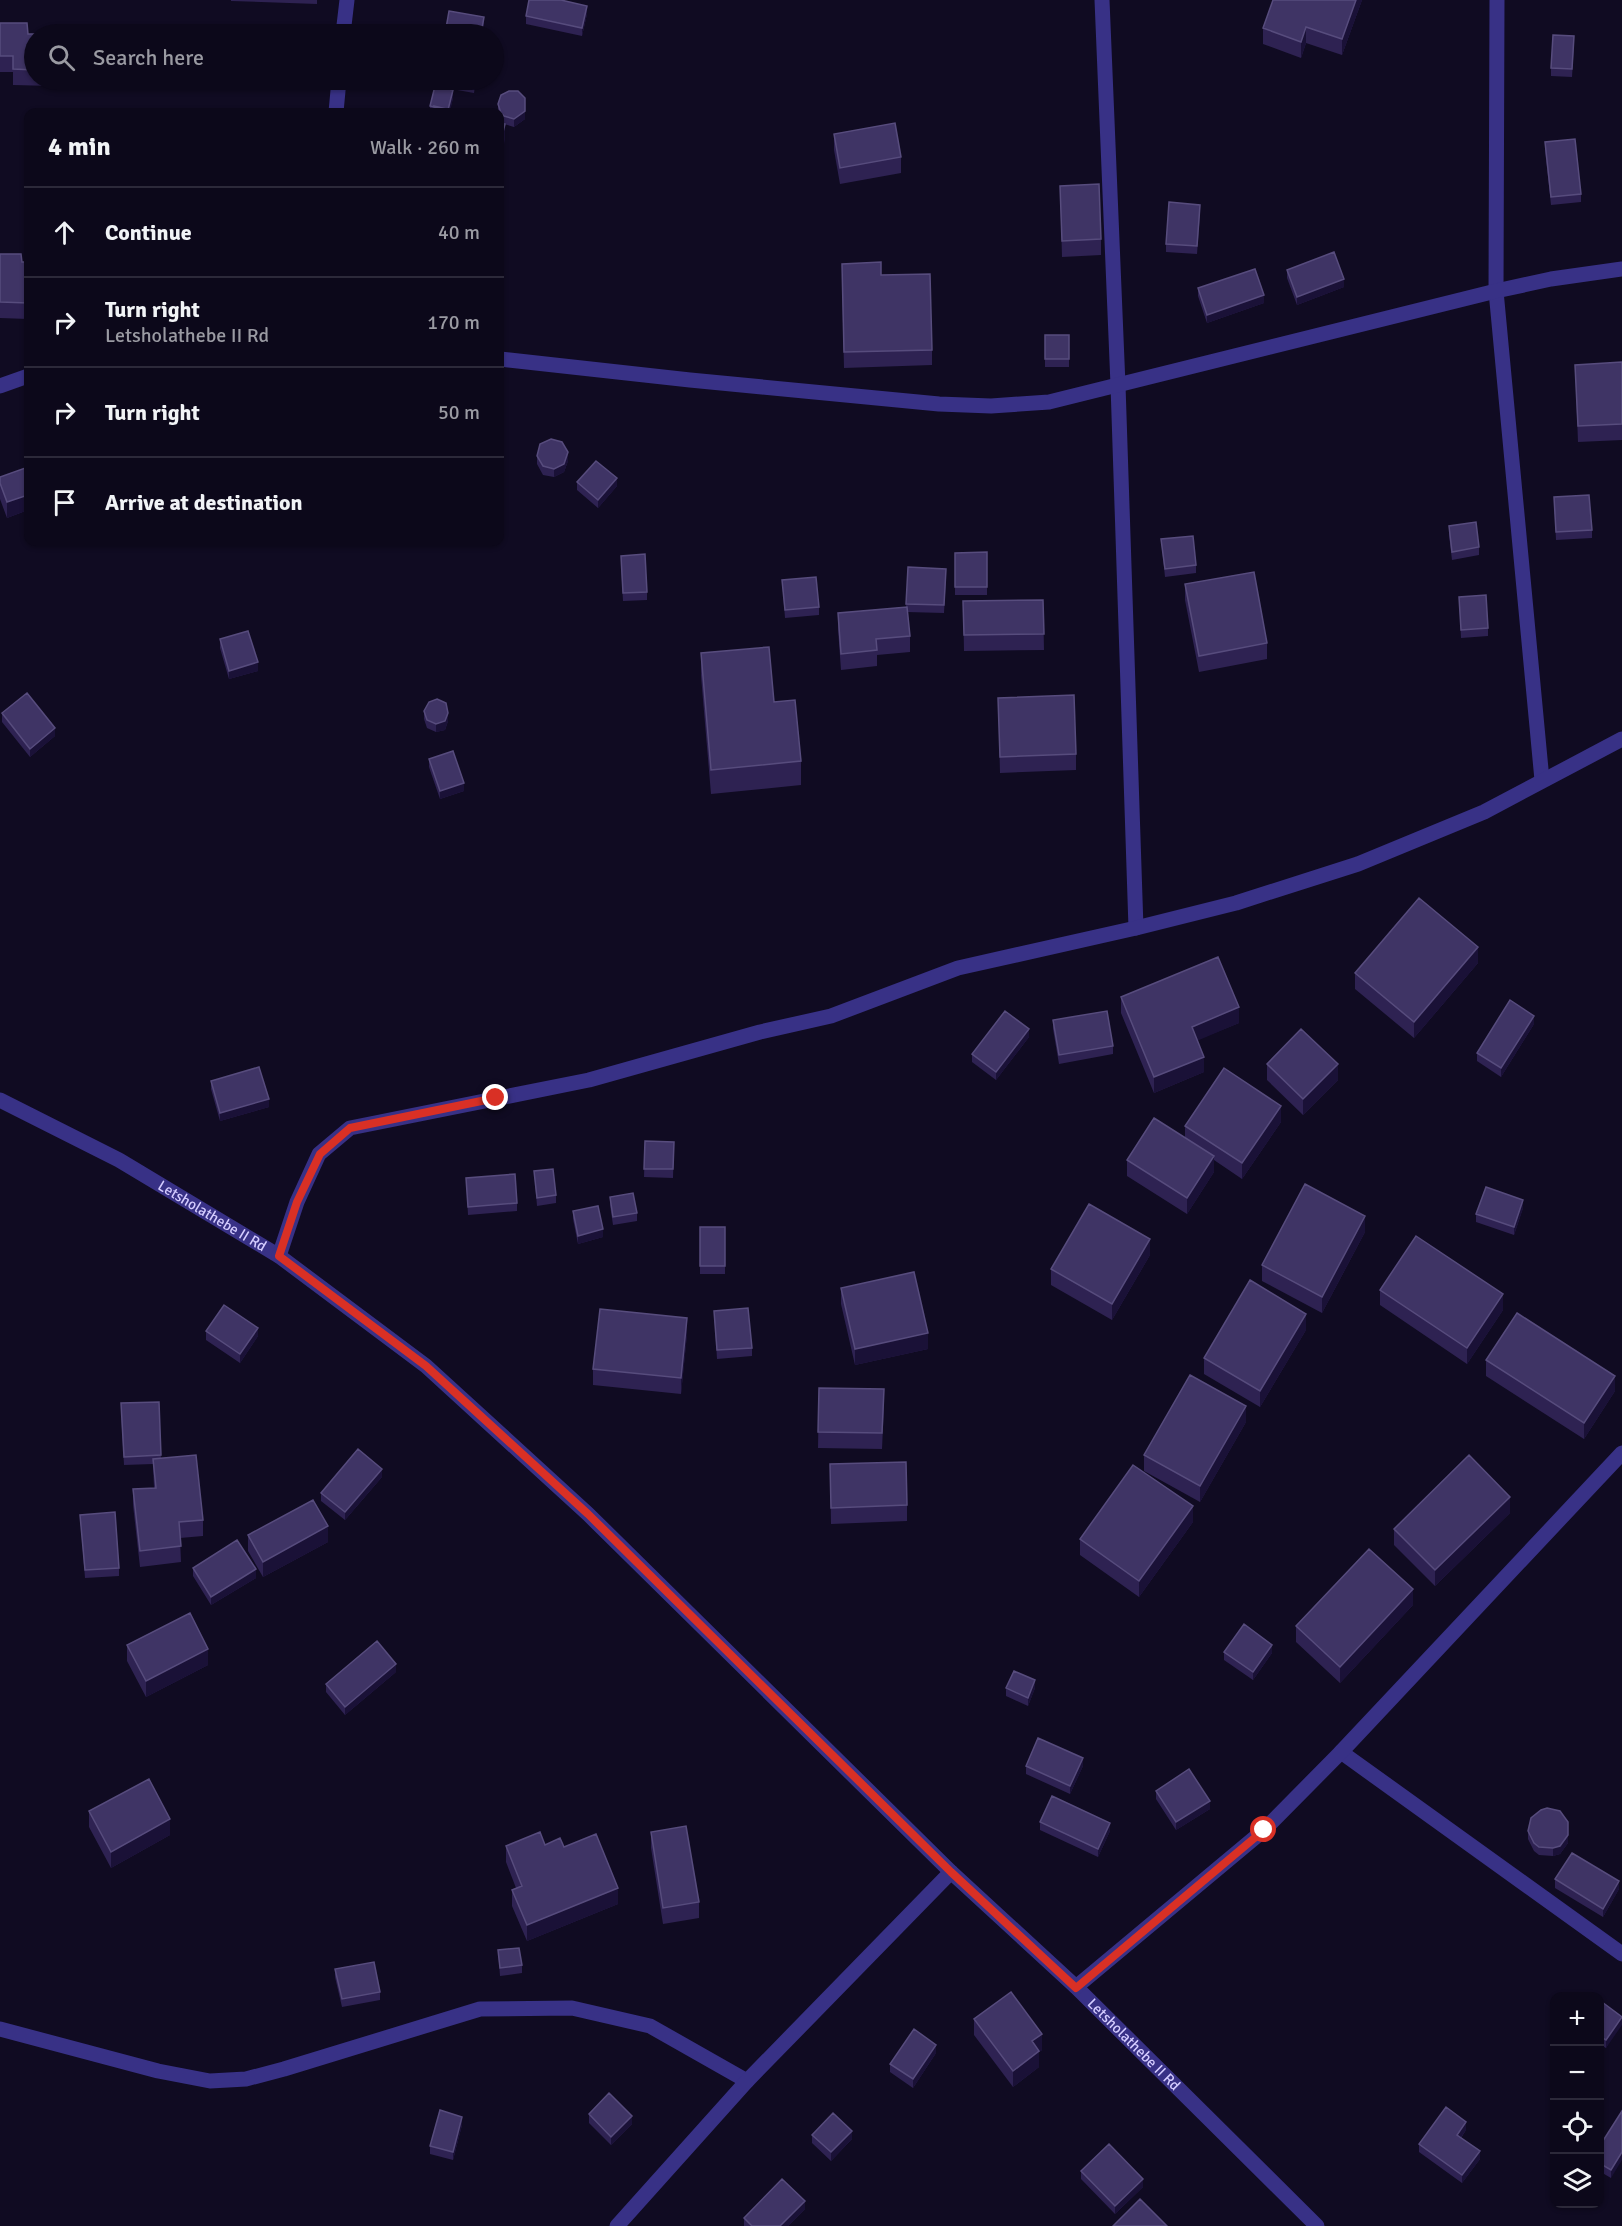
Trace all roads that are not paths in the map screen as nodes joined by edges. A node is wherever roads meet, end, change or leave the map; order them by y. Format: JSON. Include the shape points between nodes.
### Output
{"nodes":[{"id":1,"x":347,"y":0,"type":"edge"},
{"id":2,"x":1102,"y":0,"type":"edge"},
{"id":3,"x":1497,"y":0,"type":"edge"},
{"id":4,"x":345,"y":24,"type":"edge"},
{"id":5,"x":338,"y":90,"type":"edge"},
{"id":6,"x":336,"y":108,"type":"edge"},
{"id":7,"x":1622,"y":269,"type":"edge"},
{"id":8,"x":1496,"y":291,"type":"junction"},
{"id":9,"x":504,"y":359,"type":"edge"},
{"id":10,"x":24,"y":377,"type":"edge"},
{"id":11,"x":1118,"y":385,"type":"junction"},
{"id":12,"x":0,"y":386,"type":"edge"},
{"id":13,"x":1622,"y":739,"type":"edge"},
{"id":14,"x":1542,"y":780,"type":"junction"},
{"id":15,"x":1136,"y":928,"type":"junction"},
{"id":16,"x":0,"y":1100,"type":"edge"},
{"id":17,"x":279,"y":1256,"type":"junction"},
{"id":18,"x":1622,"y":1453,"type":"edge"},
{"id":19,"x":1341,"y":1752,"type":"junction"},
{"id":20,"x":951,"y":1872,"type":"junction"},
{"id":21,"x":1622,"y":1954,"type":"edge"},
{"id":22,"x":1076,"y":1988,"type":"junction"},
{"id":23,"x":0,"y":2029,"type":"edge"},
{"id":24,"x":747,"y":2081,"type":"junction"},
{"id":25,"x":617,"y":2226,"type":"edge"},
{"id":26,"x":1317,"y":2226,"type":"edge"}],
"edges":[{"from":1,"to":4,"type":"street"},
{"from":2,"to":11,"type":"street"},
{"from":3,"to":8,"type":"street"},
{"from":5,"to":6,"type":"street"},
{"from":7,"to":8,"type":"street"},
{"from":8,"to":11,"type":"street"},
{"from":8,"to":14,"type":"street"},
{"from":9,"to":11,"type":"street","via":[[702,382],[991,406],[1049,402]]},
{"from":10,"to":12,"type":"street"},
{"from":11,"to":15,"type":"street"},
{"from":13,"to":14,"type":"street"},
{"from":14,"to":15,"type":"street","via":[[1484,812],[1358,864],[1236,903]]},
{"from":15,"to":17,"type":"street","via":[[958,968],[831,1016],[589,1080],[350,1128],[320,1154],[297,1202]]},
{"from":16,"to":17,"type":"street","name":"Letsholathebe II Rd","via":[[119,1160]]},
{"from":17,"to":20,"type":"street","name":"Letsholathebe II Rd","via":[[426,1366],[588,1514]]},
{"from":18,"to":19,"type":"street"},
{"from":19,"to":21,"type":"street"},
{"from":19,"to":22,"type":"street","via":[[1264,1830]]},
{"from":20,"to":22,"type":"street","name":"Letsholathebe II Rd"},
{"from":20,"to":24,"type":"street"},
{"from":22,"to":26,"type":"street","name":"Letsholathebe II Rd"},
{"from":23,"to":24,"type":"street","via":[[158,2072],[210,2081],[275,2072],[480,2009],[572,2008],[650,2026]]},
{"from":24,"to":25,"type":"street"}]}
